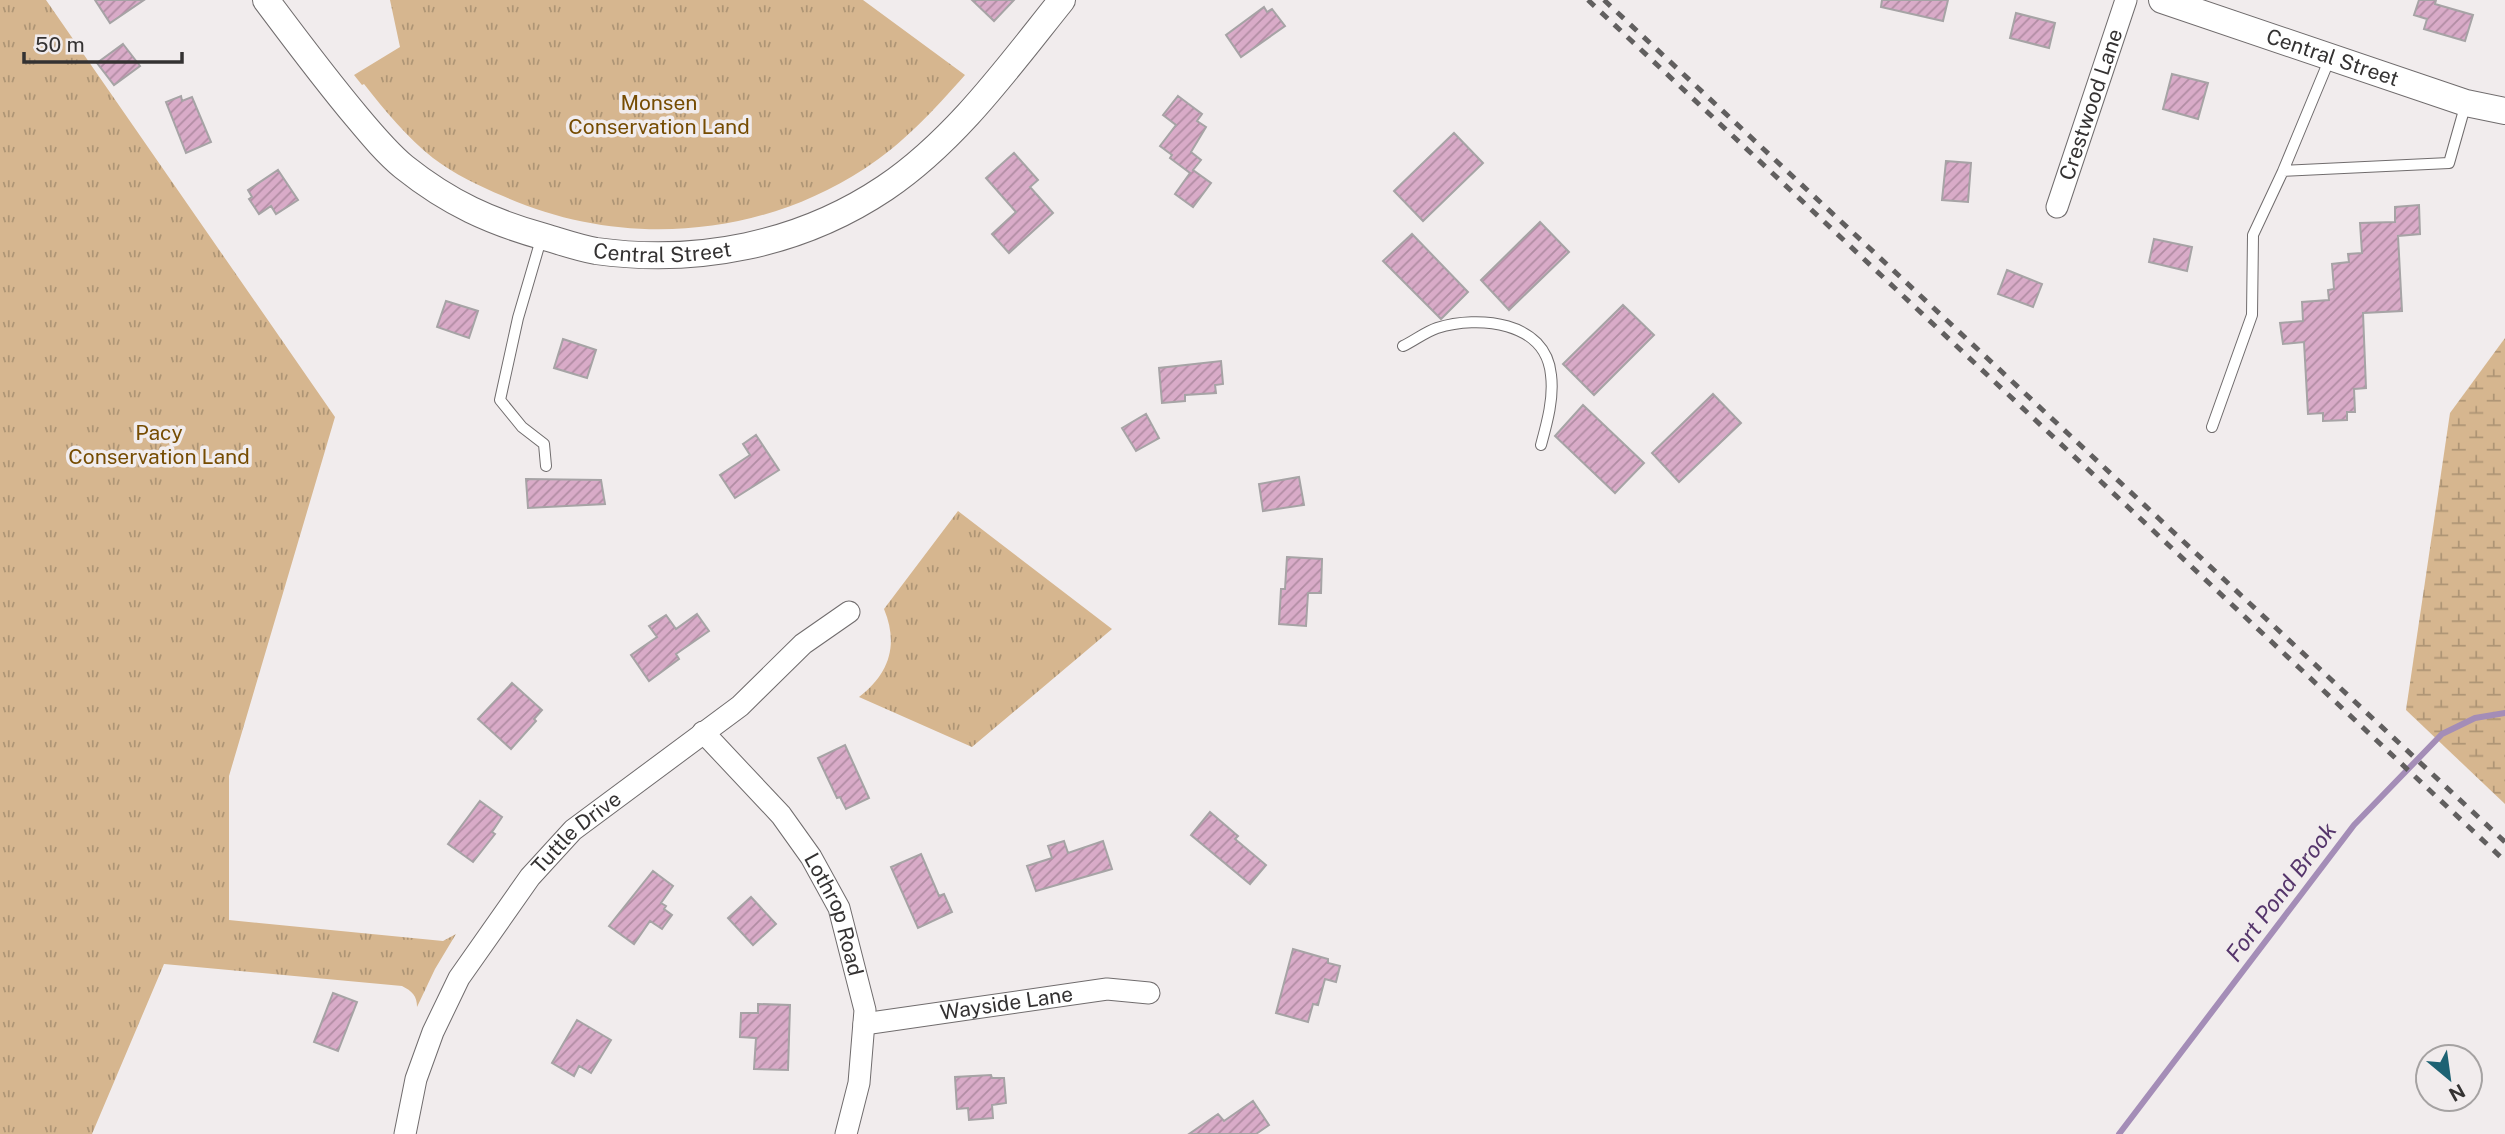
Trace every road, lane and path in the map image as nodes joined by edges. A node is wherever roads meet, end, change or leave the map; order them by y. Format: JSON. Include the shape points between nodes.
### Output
{"nodes":[{"id":1,"x":266,"y":0,"type":"edge"},
{"id":2,"x":1062,"y":0,"type":"edge"},
{"id":3,"x":2126,"y":0,"type":"edge"},
{"id":4,"x":2162,"y":0,"type":"edge"},
{"id":5,"x":2330,"y":58,"type":"junction"},
{"id":6,"x":2466,"y":103,"type":"junction"},
{"id":7,"x":2505,"y":111,"type":"edge"},
{"id":8,"x":2283,"y":171,"type":"junction"},
{"id":9,"x":2057,"y":207,"type":"dead end"},
{"id":10,"x":542,"y":236,"type":"junction"},
{"id":11,"x":1403,"y":346,"type":"dead end"},
{"id":12,"x":2212,"y":428,"type":"dead end"},
{"id":13,"x":1541,"y":445,"type":"dead end"},
{"id":14,"x":546,"y":466,"type":"dead end"},
{"id":15,"x":849,"y":612,"type":"dead end"},
{"id":16,"x":703,"y":732,"type":"junction"},
{"id":17,"x":1149,"y":993,"type":"dead end"},
{"id":18,"x":864,"y":1024,"type":"junction"},
{"id":19,"x":405,"y":1134,"type":"edge"},
{"id":20,"x":846,"y":1134,"type":"edge"}],
"edges":[{"from":1,"to":10,"type":"street","name":"Central Street","via":[[331,86],[402,166],[446,198],[491,220]]},
{"from":2,"to":10,"type":"street","name":"Central Street","via":[[969,113],[921,160],[845,211],[765,242],[683,256],[594,251]]},
{"from":3,"to":9,"type":"street","name":"Crestwood Lane"},
{"from":4,"to":5,"type":"street","name":"Central Street"},
{"from":5,"to":6,"type":"street","name":"Central Street"},
{"from":5,"to":8,"type":"lane"},
{"from":6,"to":7,"type":"street","name":"Central Street"},
{"from":6,"to":8,"type":"lane","via":[[2449,163]]},
{"from":8,"to":12,"type":"lane","via":[[2253,235],[2252,315]]},
{"from":10,"to":14,"type":"lane","via":[[500,400],[522,427],[544,444]]},
{"from":11,"to":13,"type":"lane","via":[[1436,329],[1471,322],[1510,326],[1530,335],[1551,374]]},
{"from":15,"to":16,"type":"street","name":"Tuttle Drive","via":[[803,644],[740,706]]},
{"from":16,"to":18,"type":"street","name":"Lothrop Road","via":[[781,816],[811,857],[839,908],[865,1010]]},
{"from":16,"to":19,"type":"street","name":"Tuttle Drive","via":[[573,830],[530,877],[459,978],[443,1010],[416,1079]]},
{"from":17,"to":18,"type":"street","name":"Wayside Lane","via":[[1107,989]]},
{"from":18,"to":20,"type":"street","name":"Lothrop Road","via":[[859,1083]]}]}
